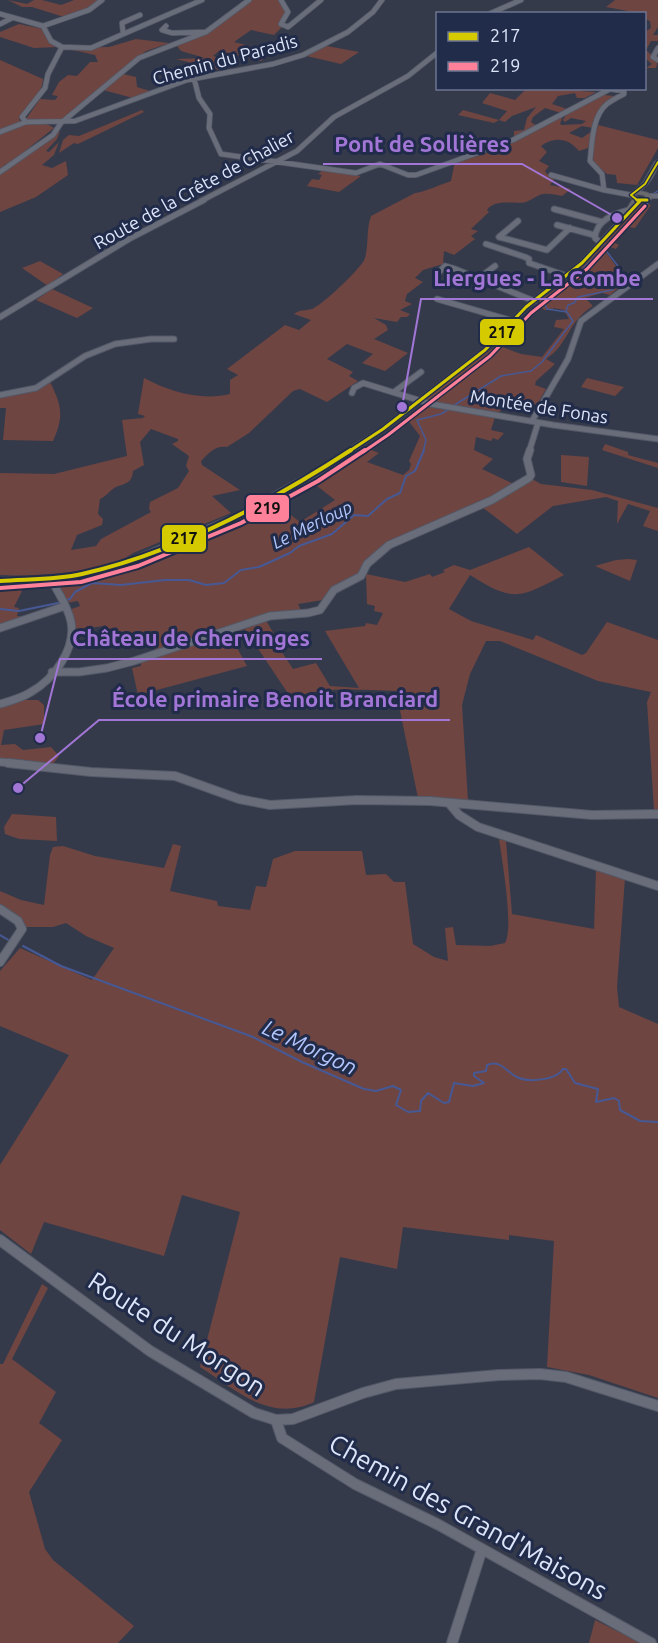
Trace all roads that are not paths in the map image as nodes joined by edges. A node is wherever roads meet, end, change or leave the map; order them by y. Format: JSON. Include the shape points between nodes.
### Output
{"nodes":[{"id":1,"x":102,"y":0,"type":"edge"},
{"id":2,"x":202,"y":0,"type":"edge"},
{"id":3,"x":249,"y":0,"type":"edge"},
{"id":4,"x":281,"y":0,"type":"edge"},
{"id":5,"x":321,"y":0,"type":"edge"},
{"id":6,"x":382,"y":0,"type":"edge"},
{"id":7,"x":521,"y":0,"type":"edge"},
{"id":8,"x":494,"y":12,"type":"edge"},
{"id":9,"x":0,"y":14,"type":"edge"},
{"id":10,"x":140,"y":15,"type":"dead end"},
{"id":11,"x":12,"y":18,"type":"junction"},
{"id":12,"x":0,"y":24,"type":"edge"},
{"id":13,"x":43,"y":26,"type":"junction"},
{"id":14,"x":166,"y":26,"type":"dead end"},
{"id":15,"x":123,"y":32,"type":"junction"},
{"id":16,"x":206,"y":32,"type":"junction"},
{"id":17,"x":62,"y":47,"type":"junction"},
{"id":18,"x":658,"y":48,"type":"edge"},
{"id":19,"x":436,"y":54,"type":"edge"},
{"id":20,"x":658,"y":60,"type":"edge"},
{"id":21,"x":194,"y":78,"type":"junction"},
{"id":22,"x":608,"y":90,"type":"edge"},
{"id":23,"x":621,"y":90,"type":"edge"},
{"id":24,"x":26,"y":122,"type":"junction"},
{"id":25,"x":61,"y":123,"type":"junction"},
{"id":26,"x":0,"y":132,"type":"edge"},
{"id":27,"x":278,"y":162,"type":"junction"},
{"id":28,"x":658,"y":162,"type":"edge"},
{"id":29,"x":0,"y":172,"type":"edge"},
{"id":30,"x":551,"y":175,"type":"dead end"},
{"id":31,"x":645,"y":184,"type":"junction"},
{"id":32,"x":604,"y":190,"type":"junction"},
{"id":33,"x":647,"y":195,"type":"junction"},
{"id":34,"x":658,"y":196,"type":"edge"},
{"id":35,"x":636,"y":197,"type":"junction"},
{"id":36,"x":554,"y":209,"type":"dead end"},
{"id":37,"x":627,"y":213,"type":"junction"},
{"id":38,"x":518,"y":221,"type":"dead end"},
{"id":39,"x":602,"y":222,"type":"junction"},
{"id":40,"x":557,"y":225,"type":"dead end"},
{"id":41,"x":570,"y":228,"type":"junction"},
{"id":42,"x":594,"y":235,"type":"junction"},
{"id":43,"x":601,"y":243,"type":"junction"},
{"id":44,"x":486,"y":244,"type":"dead end"},
{"id":45,"x":658,"y":264,"type":"edge"},
{"id":46,"x":495,"y":266,"type":"dead end"},
{"id":47,"x":439,"y":272,"type":"dead end"},
{"id":48,"x":567,"y":276,"type":"junction"},
{"id":49,"x":479,"y":278,"type":"junction"},
{"id":50,"x":437,"y":299,"type":"dead end"},
{"id":51,"x":534,"y":301,"type":"junction"},
{"id":52,"x":0,"y":317,"type":"edge"},
{"id":53,"x":513,"y":321,"type":"junction"},
{"id":54,"x":174,"y":339,"type":"dead end"},
{"id":55,"x":421,"y":372,"type":"dead end"},
{"id":56,"x":394,"y":392,"type":"junction"},
{"id":57,"x":352,"y":393,"type":"dead end"},
{"id":58,"x":0,"y":395,"type":"edge"},
{"id":59,"x":417,"y":401,"type":"junction"},
{"id":60,"x":535,"y":422,"type":"junction"},
{"id":61,"x":658,"y":439,"type":"edge"},
{"id":62,"x":51,"y":579,"type":"junction"},
{"id":63,"x":0,"y":581,"type":"edge"},
{"id":64,"x":63,"y":603,"type":"junction"},
{"id":65,"x":0,"y":628,"type":"edge"},
{"id":66,"x":52,"y":672,"type":"junction"},
{"id":67,"x":0,"y":704,"type":"edge"},
{"id":68,"x":0,"y":762,"type":"edge"},
{"id":69,"x":449,"y":802,"type":"junction"},
{"id":70,"x":658,"y":814,"type":"edge"},
{"id":71,"x":658,"y":886,"type":"edge"},
{"id":72,"x":0,"y":909,"type":"edge"},
{"id":73,"x":0,"y":962,"type":"edge"},
{"id":74,"x":0,"y":1240,"type":"edge"},
{"id":75,"x":658,"y":1406,"type":"edge"},
{"id":76,"x":276,"y":1420,"type":"junction"},
{"id":77,"x":482,"y":1549,"type":"junction"},
{"id":78,"x":452,"y":1643,"type":"edge"},
{"id":79,"x":651,"y":1643,"type":"edge"}],
"edges":[{"from":1,"to":13,"type":"street","via":[[89,10]]},
{"from":2,"to":15,"type":"street"},
{"from":3,"to":16,"type":"street"},
{"from":4,"to":5,"type":"street","via":[[288,12],[281,24],[288,27]]},
{"from":6,"to":21,"type":"street","name":"Chemin du Paradis","via":[[373,13],[323,46],[275,63]]},
{"from":7,"to":8,"type":"street"},
{"from":9,"to":11,"type":"street"},
{"from":10,"to":15,"type":"street","via":[[122,23]]},
{"from":11,"to":12,"type":"street"},
{"from":11,"to":13,"type":"street"},
{"from":13,"to":17,"type":"street","via":[[51,41]]},
{"from":14,"to":16,"type":"street","via":[[162,30],[169,34],[193,29]]},
{"from":15,"to":17,"type":"street","via":[[94,47]]},
{"from":16,"to":25,"type":"street","via":[[139,58]]},
{"from":17,"to":24,"type":"street","via":[[45,88],[22,117]]},
{"from":18,"to":20,"type":"street","via":[[653,54]]},
{"from":19,"to":27,"type":"street","name":"Route de la Crête de Chalier","via":[[408,76],[334,117],[302,148]]},
{"from":21,"to":25,"type":"street","name":"Chemin du Paradis"},
{"from":21,"to":27,"type":"street","via":[[202,104],[210,114],[209,128],[219,152]]},
{"from":22,"to":27,"type":"street","via":[[495,147],[416,175],[384,164],[356,173]]},
{"from":23,"to":32,"type":"street","via":[[624,94],[605,105],[599,114],[591,149],[590,161],[602,174]]},
{"from":24,"to":25,"type":"street"},
{"from":24,"to":26,"type":"street"},
{"from":25,"to":29,"type":"street","via":[[53,135]]},
{"from":27,"to":52,"type":"street","name":"Route de la Crête de Chalier","via":[[129,239]]},
{"from":28,"to":31,"type":"main road"},
{"from":30,"to":32,"type":"street"},
{"from":31,"to":33,"type":"main road"},
{"from":31,"to":35,"type":"main road"},
{"from":32,"to":35,"type":"street"},
{"from":33,"to":34,"type":"street"},
{"from":33,"to":35,"type":"main road"},
{"from":35,"to":37,"type":"main road"},
{"from":36,"to":39,"type":"street"},
{"from":37,"to":39,"type":"street","via":[[613,214]]},
{"from":37,"to":43,"type":"main road"},
{"from":38,"to":41,"type":"street","via":[[499,237],[543,250],[553,246]]},
{"from":39,"to":42,"type":"street"},
{"from":40,"to":41,"type":"street"},
{"from":41,"to":42,"type":"street"},
{"from":42,"to":43,"type":"street"},
{"from":43,"to":48,"type":"main road"},
{"from":44,"to":48,"type":"street","via":[[525,256],[529,263]]},
{"from":45,"to":60,"type":"street","via":[[579,325],[568,359]]},
{"from":46,"to":49,"type":"street"},
{"from":47,"to":49,"type":"street","via":[[445,266]]},
{"from":48,"to":51,"type":"main road"},
{"from":49,"to":51,"type":"street"},
{"from":50,"to":53,"type":"street"},
{"from":51,"to":53,"type":"main road"},
{"from":53,"to":59,"type":"main road","via":[[485,350]]},
{"from":54,"to":58,"type":"street","via":[[149,337],[101,347],[36,388]]},
{"from":55,"to":56,"type":"street"},
{"from":56,"to":57,"type":"street","name":"Montée de Fonas","via":[[363,383]]},
{"from":56,"to":59,"type":"street","name":"Montée de Fonas"},
{"from":59,"to":60,"type":"street","name":"Montée de Fonas"},
{"from":59,"to":62,"type":"main road","via":[[361,445],[238,516],[136,559]]},
{"from":60,"to":61,"type":"street","name":"Montée de Fonas"},
{"from":60,"to":66,"type":"street","via":[[527,459],[529,478],[492,500],[389,545],[367,564],[361,576],[334,590],[320,610],[271,615],[134,661]]},
{"from":62,"to":63,"type":"main road"},
{"from":62,"to":64,"type":"street"},
{"from":64,"to":65,"type":"street"},
{"from":64,"to":66,"type":"street","via":[[71,620],[71,634],[62,660]]},
{"from":66,"to":67,"type":"street","via":[[35,690]]},
{"from":68,"to":69,"type":"street","via":[[175,776],[239,799],[270,805]]},
{"from":69,"to":70,"type":"street","via":[[592,815]]},
{"from":69,"to":71,"type":"street","via":[[459,815],[478,827]]},
{"from":72,"to":73,"type":"street","via":[[22,928]]},
{"from":74,"to":76,"type":"street","name":"Route du Morgon","via":[[150,1351],[254,1413]]},
{"from":75,"to":76,"type":"street","name":"Route du Morgon","via":[[566,1377],[500,1375],[396,1384],[293,1419]]},
{"from":76,"to":77,"type":"street","name":"Chemin des Grand'Maisons","via":[[282,1438],[293,1446],[355,1484]]},
{"from":77,"to":78,"type":"street"},
{"from":77,"to":79,"type":"street","name":"Chemin des Grand'Maisons"}]}
